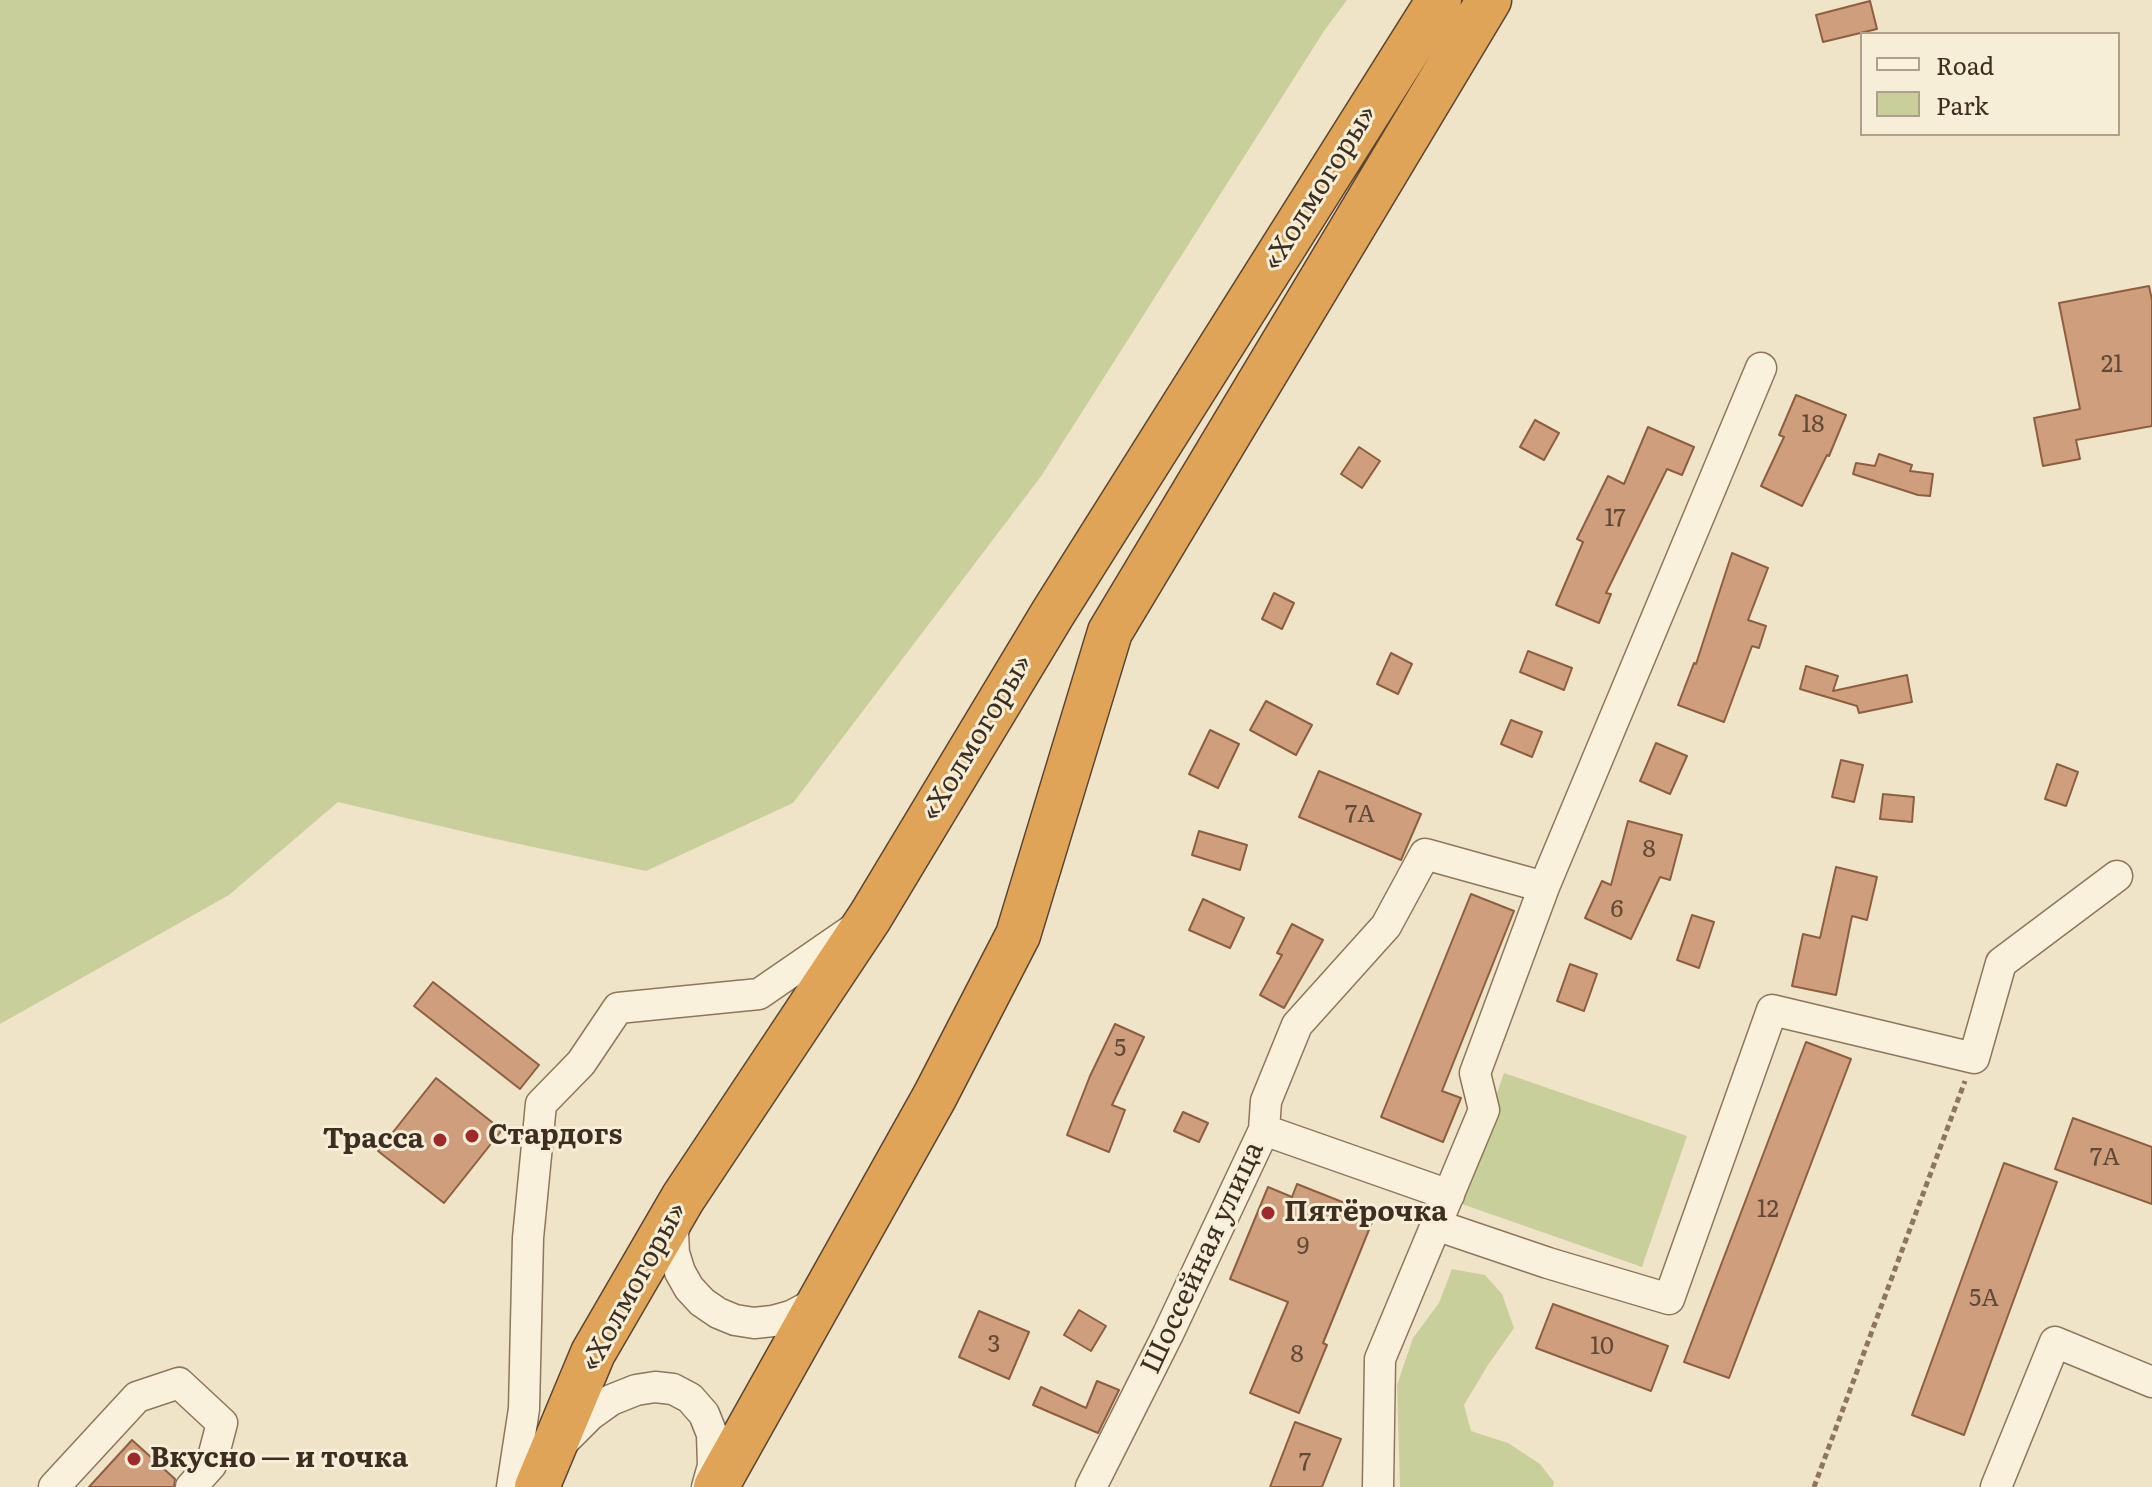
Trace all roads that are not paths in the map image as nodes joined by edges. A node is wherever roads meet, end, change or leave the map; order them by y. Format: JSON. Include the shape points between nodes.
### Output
{"nodes":[{"id":1,"x":1439,"y":0,"type":"edge"},
{"id":2,"x":1489,"y":0,"type":"edge"},
{"id":3,"x":1761,"y":368,"type":"dead end"},
{"id":4,"x":2117,"y":876,"type":"dead end"},
{"id":5,"x":1544,"y":887,"type":"junction"},
{"id":6,"x":870,"y":917,"type":"junction"},
{"id":7,"x":1264,"y":1130,"type":"junction"},
{"id":8,"x":1449,"y":1195,"type":"junction"},
{"id":9,"x":683,"y":1198,"type":"junction"},
{"id":10,"x":1436,"y":1225,"type":"junction"},
{"id":11,"x":833,"y":1278,"type":"junction"},
{"id":12,"x":2152,"y":1382,"type":"edge"},
{"id":13,"x":544,"y":1471,"type":"edge"},
{"id":14,"x":54,"y":1487,"type":"edge"},
{"id":15,"x":191,"y":1487,"type":"edge"},
{"id":16,"x":512,"y":1487,"type":"edge"},
{"id":17,"x":707,"y":1487,"type":"edge"},
{"id":18,"x":716,"y":1487,"type":"edge"},
{"id":19,"x":1091,"y":1487,"type":"edge"},
{"id":20,"x":1378,"y":1487,"type":"edge"},
{"id":21,"x":1996,"y":1487,"type":"edge"}],
"edges":[{"from":1,"to":6,"type":"highway","name":"«Холмогоры»","via":[[1053,613]]},
{"from":2,"to":11,"type":"highway","name":"«Холмогоры»","via":[[1110,632],[1018,935]]},
{"from":3,"to":5,"type":"street"},
{"from":4,"to":10,"type":"street","via":[[2001,963],[1974,1058],[1772,1010],[1669,1299]]},
{"from":5,"to":7,"type":"street","name":"Шоссейная улица","via":[[1425,854],[1386,926],[1297,1025],[1266,1101]]},
{"from":5,"to":8,"type":"street","via":[[1475,1073],[1484,1110]]},
{"from":6,"to":9,"type":"highway","name":"«Холмогоры»"},
{"from":6,"to":16,"type":"street","via":[[759,994],[618,1008],[581,1063],[541,1104],[528,1238],[524,1409]]},
{"from":7,"to":8,"type":"street"},
{"from":7,"to":19,"type":"street","name":"Шоссейная улица"},
{"from":8,"to":10,"type":"street"},
{"from":9,"to":11,"type":"street","via":[[673,1234],[677,1262],[689,1288],[718,1313],[754,1323],[791,1316],[808,1307]]},
{"from":9,"to":13,"type":"highway","name":"«Холмогоры»","via":[[593,1353]]},
{"from":10,"to":20,"type":"street","via":[[1380,1359]]},
{"from":11,"to":18,"type":"highway","name":"«Холмогоры»"},
{"from":12,"to":21,"type":"street","via":[[2055,1342]]},
{"from":13,"to":17,"type":"street","via":[[590,1415],[611,1400],[655,1387],[690,1398],[704,1414],[712,1434],[713,1466]]},
{"from":14,"to":15,"type":"street","via":[[137,1397],[179,1383],[222,1423],[211,1465]]}]}
